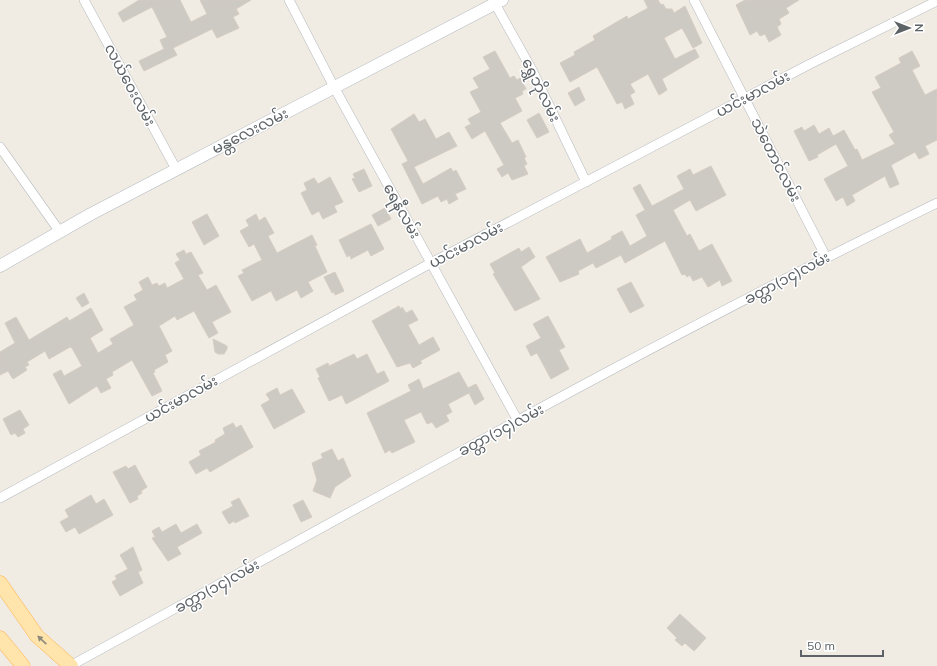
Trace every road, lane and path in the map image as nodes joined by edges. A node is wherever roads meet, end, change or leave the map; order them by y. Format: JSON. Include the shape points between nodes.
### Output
{"nodes":[{"id":1,"x":84,"y":0,"type":"edge"},
{"id":2,"x":289,"y":0,"type":"edge"},
{"id":3,"x":694,"y":0,"type":"edge"},
{"id":4,"x":497,"y":1,"type":"edge"},
{"id":5,"x":937,"y":2,"type":"edge"},
{"id":6,"x":334,"y":87,"type":"junction"},
{"id":7,"x":745,"y":99,"type":"junction"},
{"id":8,"x":0,"y":147,"type":"edge"},
{"id":9,"x":176,"y":169,"type":"junction"},
{"id":10,"x":586,"y":182,"type":"junction"},
{"id":11,"x":937,"y":203,"type":"edge"},
{"id":12,"x":60,"y":232,"type":"junction"},
{"id":13,"x":826,"y":257,"type":"junction"},
{"id":14,"x":431,"y":263,"type":"junction"},
{"id":15,"x":0,"y":266,"type":"edge"},
{"id":16,"x":518,"y":420,"type":"junction"},
{"id":17,"x":0,"y":498,"type":"edge"},
{"id":18,"x":0,"y":583,"type":"edge"},
{"id":19,"x":0,"y":638,"type":"edge"},
{"id":20,"x":23,"y":666,"type":"edge"},
{"id":21,"x":70,"y":666,"type":"edge"}],
"edges":[{"from":1,"to":9,"type":"street","name":"လယ်ဝေးလမ်း"},
{"from":2,"to":6,"type":"street","name":"ရေနီလမ်း"},
{"from":3,"to":7,"type":"street","name":"သဲတောင်လမ်း"},
{"from":4,"to":6,"type":"main road","name":"မန္တလေးလမ်း"},
{"from":4,"to":10,"type":"street","name":"ရွှေဘိုလမ်း"},
{"from":5,"to":7,"type":"street","name":"ယင်းမာလမ်း"},
{"from":6,"to":9,"type":"main road","name":"မန္တလေးလမ်း"},
{"from":6,"to":14,"type":"street","name":"ရေနီလမ်း"},
{"from":7,"to":10,"type":"street","name":"ယင်းမာလမ်း"},
{"from":7,"to":13,"type":"street","name":"သဲတောင်လမ်း"},
{"from":8,"to":12,"type":"street"},
{"from":9,"to":12,"type":"main road","name":"မန္တလေးလမ်း"},
{"from":10,"to":14,"type":"street","name":"ယင်းမာလမ်း"},
{"from":11,"to":13,"type":"street","name":"ခတ္တာ(၁၄)လမ်း"},
{"from":12,"to":15,"type":"main road","name":"မန္တလေးလမ်း"},
{"from":13,"to":16,"type":"street","name":"ခတ္တာ(၁၄)လမ်း"},
{"from":14,"to":16,"type":"street","name":"ရေနီလမ်း"},
{"from":14,"to":17,"type":"street","name":"ယင်းမာလမ်း"},
{"from":16,"to":21,"type":"street","name":"ခတ္တာ(၁၄)လမ်း"},
{"from":21,"to":18,"type":"main road","one_way":true,"via":[[37,636]]},
{"from":19,"to":20,"type":"main road"}]}
